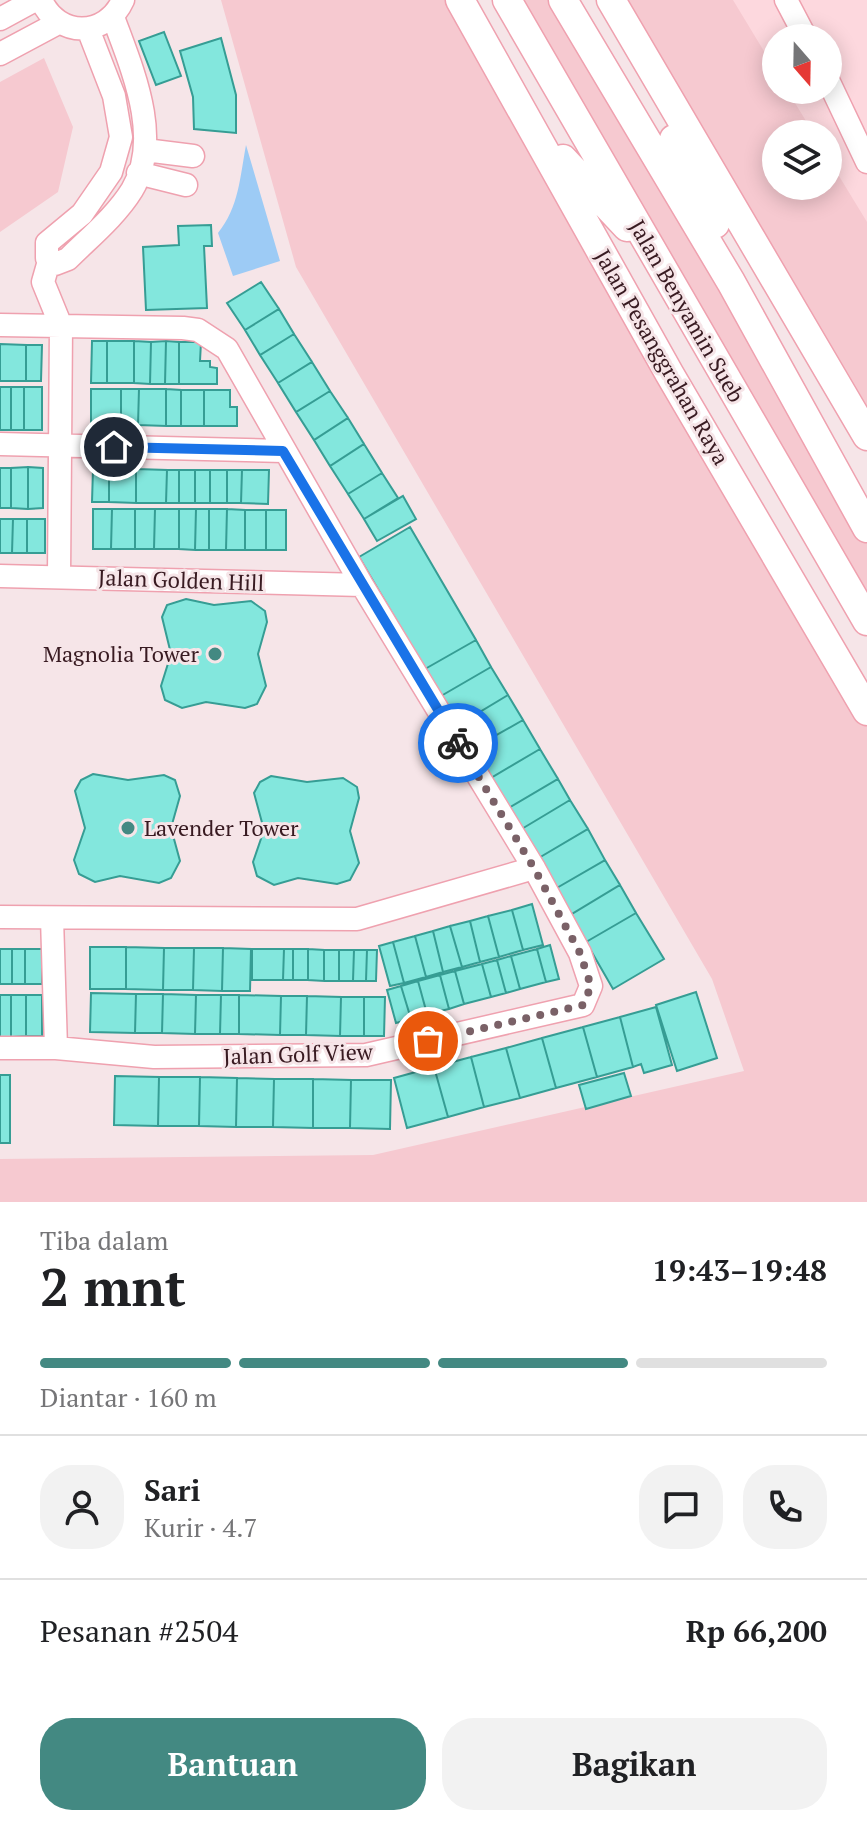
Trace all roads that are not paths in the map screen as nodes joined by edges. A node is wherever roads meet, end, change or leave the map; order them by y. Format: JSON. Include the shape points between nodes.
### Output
{"nodes":[{"id":1,"x":38,"y":0,"type":"edge"},
{"id":2,"x":460,"y":0,"type":"edge"},
{"id":3,"x":507,"y":0,"type":"edge"},
{"id":4,"x":563,"y":0,"type":"edge"},
{"id":5,"x":611,"y":0,"type":"edge"},
{"id":6,"x":786,"y":0,"type":"edge"},
{"id":7,"x":118,"y":8,"type":"edge"},
{"id":8,"x":0,"y":19,"type":"edge"},
{"id":9,"x":58,"y":23,"type":"junction"},
{"id":10,"x":799,"y":24,"type":"edge"},
{"id":11,"x":88,"y":29,"type":"junction"},
{"id":12,"x":0,"y":54,"type":"edge"},
{"id":13,"x":649,"y":62,"type":"junction"},
{"id":14,"x":842,"y":97,"type":"edge"},
{"id":15,"x":858,"y":117,"type":"edge"},
{"id":16,"x":536,"y":132,"type":"junction"},
{"id":17,"x":145,"y":150,"type":"junction"},
{"id":18,"x":193,"y":156,"type":"dead end"},
{"id":19,"x":867,"y":162,"type":"edge"},
{"id":20,"x":138,"y":173,"type":"junction"},
{"id":21,"x":186,"y":185,"type":"dead end"},
{"id":22,"x":651,"y":250,"type":"junction"},
{"id":23,"x":49,"y":261,"type":"junction"},
{"id":24,"x":731,"y":282,"type":"junction"},
{"id":25,"x":0,"y":325,"type":"edge"},
{"id":26,"x":61,"y":326,"type":"junction"},
{"id":27,"x":867,"y":436,"type":"edge"},
{"id":28,"x":0,"y":444,"type":"edge"},
{"id":29,"x":58,"y":446,"type":"junction"},
{"id":30,"x":283,"y":451,"type":"junction"},
{"id":31,"x":867,"y":528,"type":"edge"},
{"id":32,"x":0,"y":576,"type":"edge"},
{"id":33,"x":59,"y":576,"type":"junction"},
{"id":34,"x":362,"y":585,"type":"junction"},
{"id":35,"x":867,"y":621,"type":"edge"},
{"id":36,"x":867,"y":711,"type":"edge"},
{"id":37,"x":534,"y":868,"type":"junction"},
{"id":38,"x":0,"y":917,"type":"edge"},
{"id":39,"x":52,"y":918,"type":"junction"},
{"id":40,"x":0,"y":1048,"type":"edge"},
{"id":41,"x":56,"y":1048,"type":"junction"}],
"edges":[{"from":1,"to":8,"type":"street"},
{"from":1,"to":9,"type":"street"},
{"from":2,"to":16,"type":"main road","name":"Jalan Pesanggrahan Raya"},
{"from":3,"to":22,"type":"main road","name":"Jalan Benyamin Sueb"},
{"from":4,"to":24,"type":"main road"},
{"from":5,"to":13,"type":"main road"},
{"from":6,"to":10,"type":"street"},
{"from":7,"to":11,"type":"street"},
{"from":7,"to":17,"type":"street","via":[[138,87]]},
{"from":9,"to":11,"type":"street"},
{"from":9,"to":12,"type":"street"},
{"from":11,"to":23,"type":"street","via":[[114,96],[121,137],[111,172],[82,214],[47,243]]},
{"from":13,"to":24,"type":"main road","via":[[663,117],[717,230]]},
{"from":13,"to":27,"type":"main road"},
{"from":14,"to":15,"type":"street"},
{"from":15,"to":19,"type":"street"},
{"from":16,"to":22,"type":"main road"},
{"from":16,"to":36,"type":"main road","name":"Jalan Pesanggrahan Raya","via":[[669,373]]},
{"from":17,"to":18,"type":"street"},
{"from":17,"to":20,"type":"street"},
{"from":20,"to":21,"type":"street"},
{"from":20,"to":23,"type":"street","via":[[132,190],[68,259]]},
{"from":22,"to":35,"type":"main road","name":"Jalan Benyamin Sueb"},
{"from":23,"to":26,"type":"street","via":[[43,282]]},
{"from":24,"to":31,"type":"main road"},
{"from":25,"to":26,"type":"street"},
{"from":26,"to":29,"type":"street"},
{"from":26,"to":30,"type":"street","via":[[183,328],[214,337],[227,349]]},
{"from":28,"to":29,"type":"street"},
{"from":29,"to":30,"type":"street"},
{"from":29,"to":33,"type":"street"},
{"from":30,"to":34,"type":"street"},
{"from":32,"to":33,"type":"street","name":"Jalan Golden Hill"},
{"from":33,"to":34,"type":"street","name":"Jalan Golden Hill"},
{"from":34,"to":37,"type":"street"},
{"from":37,"to":39,"type":"street","via":[[357,919]]},
{"from":37,"to":41,"type":"street","name":"Jalan Golf View","via":[[589,973],[590,995],[583,1005],[366,1055],[154,1057]]},
{"from":38,"to":39,"type":"street"},
{"from":39,"to":41,"type":"street"},
{"from":40,"to":41,"type":"street","name":"Jalan Golf View"}]}
